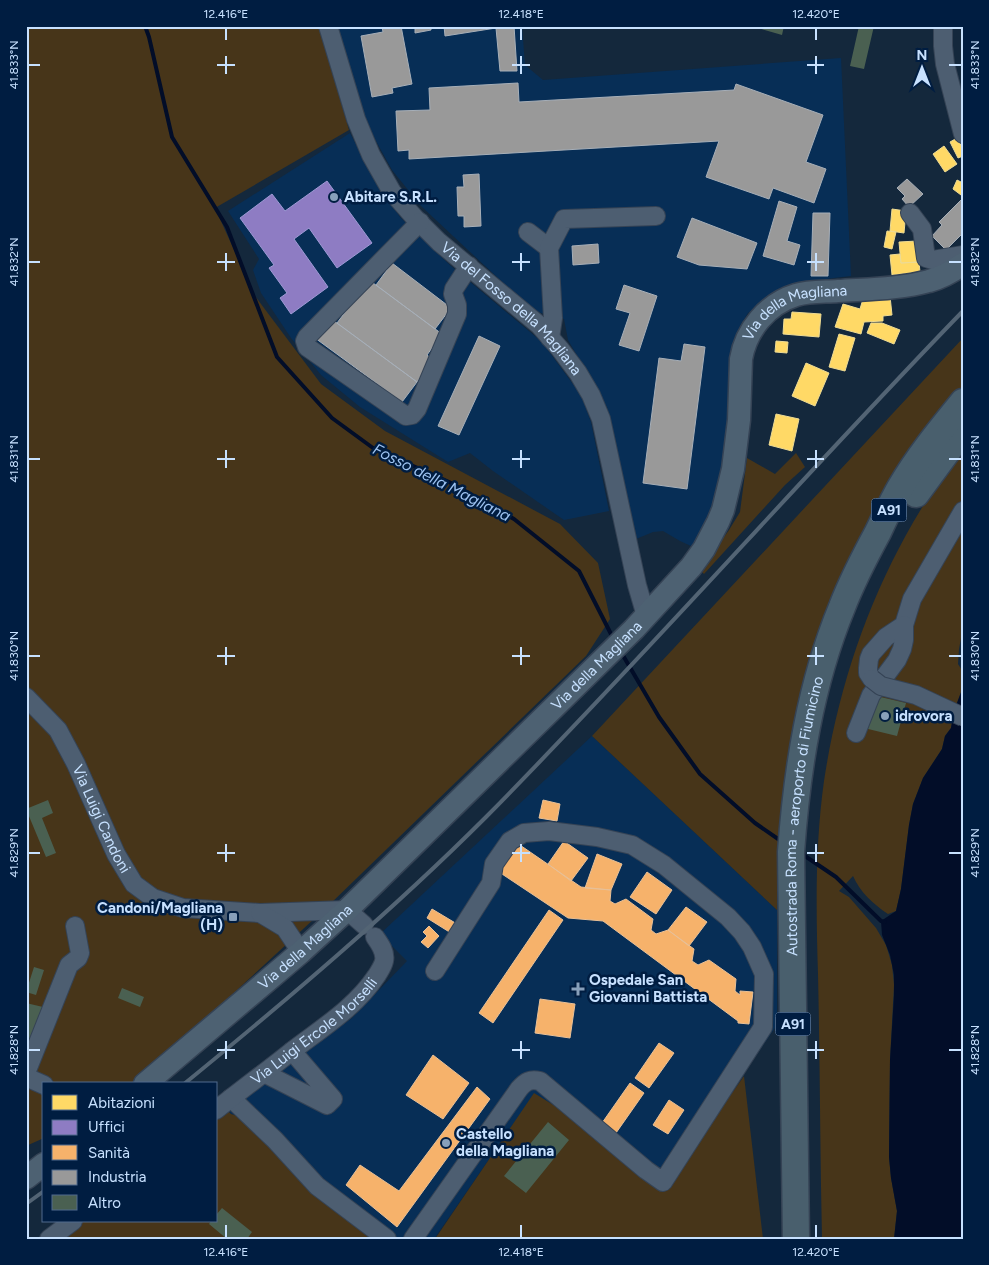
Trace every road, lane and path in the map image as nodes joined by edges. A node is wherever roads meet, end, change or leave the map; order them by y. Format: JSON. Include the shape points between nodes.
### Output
{"nodes":[{"id":1,"x":328,"y":26,"type":"edge"},
{"id":2,"x":943,"y":26,"type":"edge"},
{"id":3,"x":963,"y":134,"type":"edge"},
{"id":4,"x":910,"y":213,"type":"dead end"},
{"id":5,"x":656,"y":216,"type":"dead end"},
{"id":6,"x":420,"y":222,"type":"junction"},
{"id":7,"x":528,"y":232,"type":"dead end"},
{"id":8,"x":549,"y":248,"type":"junction"},
{"id":9,"x":963,"y":254,"type":"edge"},
{"id":10,"x":963,"y":264,"type":"edge"},
{"id":11,"x":469,"y":266,"type":"junction"},
{"id":12,"x":550,"y":338,"type":"junction"},
{"id":13,"x":963,"y":402,"type":"edge"},
{"id":14,"x":963,"y":430,"type":"edge"},
{"id":15,"x":963,"y":511,"type":"edge"},
{"id":16,"x":640,"y":622,"type":"junction"},
{"id":17,"x":904,"y":625,"type":"junction"},
{"id":18,"x":842,"y":632,"type":"junction"},
{"id":19,"x":26,"y":697,"type":"edge"},
{"id":20,"x":963,"y":717,"type":"edge"},
{"id":21,"x":856,"y":732,"type":"dead end"},
{"id":22,"x":347,"y":910,"type":"junction"},
{"id":23,"x":260,"y":913,"type":"junction"},
{"id":24,"x":75,"y":926,"type":"dead end"},
{"id":25,"x":301,"y":952,"type":"junction"},
{"id":26,"x":435,"y":971,"type":"dead end"},
{"id":27,"x":292,"y":1051,"type":"junction"},
{"id":28,"x":26,"y":1073,"type":"edge"},
{"id":29,"x":264,"y":1073,"type":"junction"},
{"id":30,"x":26,"y":1077,"type":"edge"},
{"id":31,"x":147,"y":1082,"type":"edge"},
{"id":32,"x":42,"y":1084,"type":"edge"},
{"id":33,"x":231,"y":1098,"type":"junction"},
{"id":34,"x":218,"y":1108,"type":"edge"},
{"id":35,"x":42,"y":1166,"type":"edge"},
{"id":36,"x":26,"y":1178,"type":"edge"},
{"id":37,"x":72,"y":1222,"type":"edge"},
{"id":38,"x":49,"y":1239,"type":"edge"},
{"id":39,"x":388,"y":1239,"type":"edge"},
{"id":40,"x":413,"y":1239,"type":"edge"},
{"id":41,"x":796,"y":1239,"type":"edge"},
{"id":42,"x":813,"y":1239,"type":"edge"}],
"edges":[{"from":1,"to":6,"type":"street","name":"Via del Fosso della Magliana","via":[[356,120],[371,155],[392,192]]},
{"from":2,"to":3,"type":"street","via":[[945,64]]},
{"from":4,"to":9,"type":"street","via":[[922,229],[926,258],[932,260]]},
{"from":5,"to":8,"type":"street","via":[[564,219]]},
{"from":6,"to":11,"type":"street","name":"Via del Fosso della Magliana"},
{"from":6,"to":11,"type":"street","via":[[307,337],[307,347],[406,416],[412,415],[418,409],[457,314],[454,289]]},
{"from":7,"to":8,"type":"street"},
{"from":8,"to":12,"type":"street","via":[[553,318]]},
{"from":10,"to":16,"type":"main road","name":"Via della Magliana","via":[[936,279],[923,282],[796,295],[759,320],[749,335],[741,359],[737,444],[723,510],[700,555]]},
{"from":11,"to":12,"type":"street","name":"Via del Fosso della Magliana"},
{"from":12,"to":16,"type":"street","name":"Via del Fosso della Magliana","via":[[578,373],[601,419],[637,585]]},
{"from":13,"to":18,"type":"highway","name":"Autostrada Roma - aeroporto di Fiumicino","number":"A91","via":[[929,444],[900,488],[856,573]]},
{"from":14,"to":18,"type":"highway","name":"Autostrada Roma - aeroporto di Fiumicino","number":"A91","via":[[916,494]]},
{"from":15,"to":17,"type":"street","via":[[912,599]]},
{"from":16,"to":22,"type":"main road","name":"Via della Magliana"},
{"from":17,"to":20,"type":"street","bridge":true,"via":[[886,637],[871,654],[868,673],[881,686],[916,695]]},
{"from":17,"to":21,"type":"street","via":[[902,649],[870,695]]},
{"from":18,"to":41,"type":"highway","name":"Autostrada Roma - aeroporto di Fiumicino","number":"A91","via":[[819,676],[805,735],[791,852]]},
{"from":18,"to":42,"type":"highway","name":"Autostrada Roma - aeroporto di Fiumicino","number":"A91","via":[[812,795],[808,865]]},
{"from":19,"to":23,"type":"street","name":"Via Luigi Candoni","via":[[58,730],[116,854],[134,884],[153,898],[183,908]]},
{"from":22,"to":23,"type":"street","name":"Via Luigi Candoni"},
{"from":22,"to":25,"type":"main road","name":"Via della Magliana"},
{"from":22,"to":27,"type":"street","name":"Via Luigi Ercole Morselli","via":[[381,945],[384,953],[382,967],[370,985],[345,1010]]},
{"from":23,"to":25,"type":"street","name":"Via Luigi Candoni","via":[[284,928]]},
{"from":24,"to":28,"type":"street","via":[[80,953],[68,965]]},
{"from":25,"to":31,"type":"main road","name":"Via della Magliana"},
{"from":26,"to":40,"type":"street","via":[[491,883],[494,864],[510,841],[524,833],[549,831],[597,836],[632,845],[664,865],[742,932],[764,974],[762,1027],[663,1182],[540,1081],[533,1079],[519,1089]]},
{"from":27,"to":29,"type":"street","name":"Via Luigi Ercole Morselli"},
{"from":27,"to":29,"type":"street","via":[[333,1099],[327,1105]]},
{"from":29,"to":33,"type":"street","name":"Via Luigi Ercole Morselli"},
{"from":30,"to":32,"type":"street"},
{"from":33,"to":34,"type":"street","name":"Via Luigi Ercole Morselli"},
{"from":33,"to":39,"type":"street","via":[[317,1186]]},
{"from":35,"to":36,"type":"main road"},
{"from":37,"to":38,"type":"street"}]}
